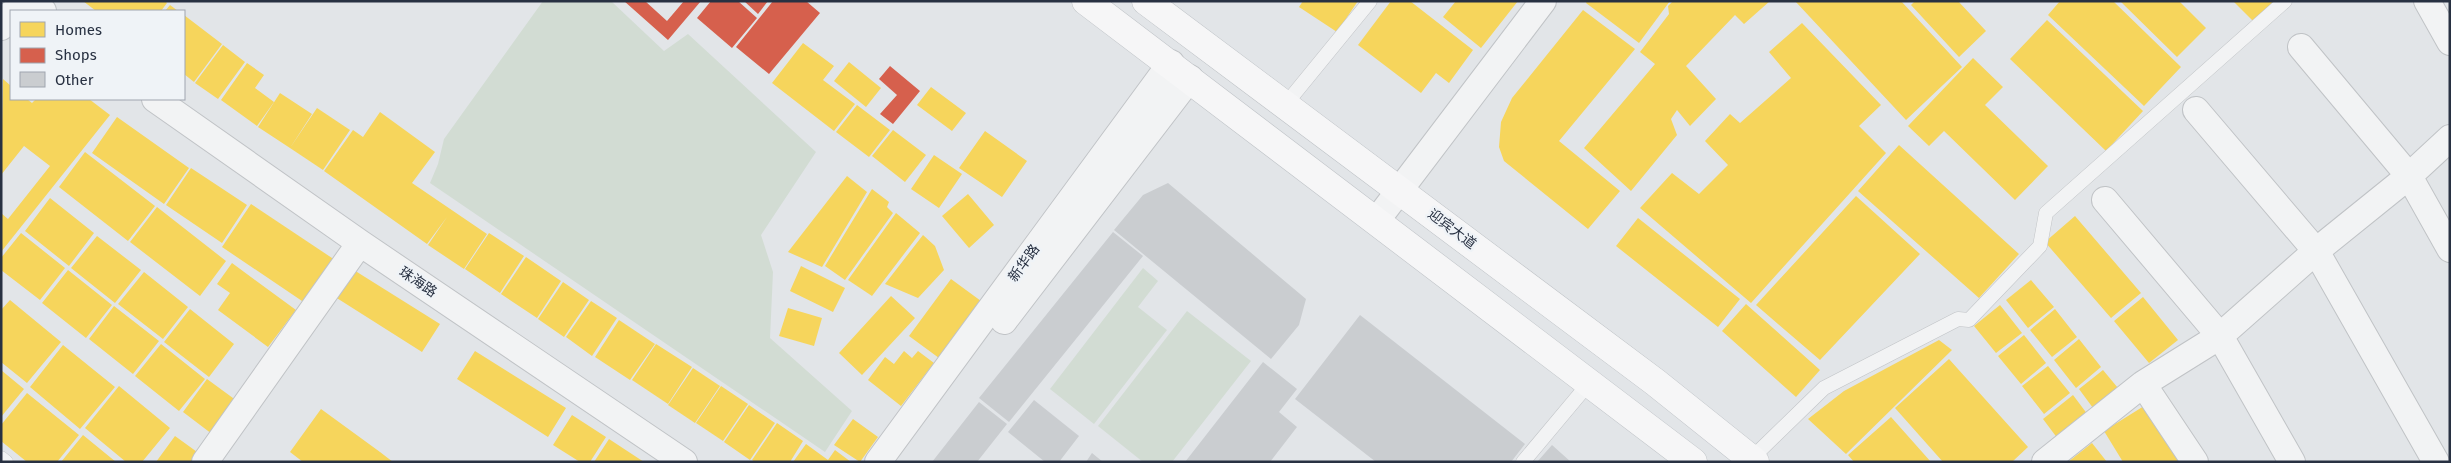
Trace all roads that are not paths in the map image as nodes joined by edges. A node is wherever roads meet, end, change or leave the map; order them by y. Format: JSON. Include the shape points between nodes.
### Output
{"nodes":[{"id":1,"x":1086,"y":1,"type":"edge"},
{"id":2,"x":1146,"y":1,"type":"edge"},
{"id":3,"x":1370,"y":1,"type":"edge"},
{"id":4,"x":1543,"y":1,"type":"edge"},
{"id":5,"x":2284,"y":1,"type":"edge"},
{"id":6,"x":2427,"y":1,"type":"edge"},
{"id":7,"x":2450,"y":42,"type":"edge"},
{"id":8,"x":2301,"y":47,"type":"dead end"},
{"id":9,"x":1181,"y":71,"type":"junction"},
{"id":10,"x":156,"y":100,"type":"edge"},
{"id":11,"x":169,"y":100,"type":"edge"},
{"id":12,"x":1286,"y":105,"type":"junction"},
{"id":13,"x":2196,"y":110,"type":"dead end"},
{"id":14,"x":2450,"y":138,"type":"edge"},
{"id":15,"x":2409,"y":176,"type":"junction"},
{"id":16,"x":1400,"y":190,"type":"junction"},
{"id":17,"x":2105,"y":200,"type":"dead end"},
{"id":18,"x":1377,"y":220,"type":"junction"},
{"id":19,"x":360,"y":242,"type":"junction"},
{"id":20,"x":2450,"y":249,"type":"edge"},
{"id":21,"x":2316,"y":251,"type":"junction"},
{"id":22,"x":2220,"y":336,"type":"junction"},
{"id":23,"x":1590,"y":382,"type":"junction"},
{"id":24,"x":2143,"y":384,"type":"junction"},
{"id":25,"x":1,"y":458,"type":"edge"},
{"id":26,"x":1753,"y":460,"type":"edge"},
{"id":27,"x":6,"y":462,"type":"edge"},
{"id":28,"x":205,"y":462,"type":"edge"},
{"id":29,"x":684,"y":462,"type":"edge"},
{"id":30,"x":697,"y":462,"type":"edge"},
{"id":31,"x":878,"y":462,"type":"edge"},
{"id":32,"x":895,"y":462,"type":"edge"},
{"id":33,"x":1523,"y":462,"type":"edge"},
{"id":34,"x":1693,"y":462,"type":"edge"},
{"id":35,"x":2044,"y":462,"type":"edge"},
{"id":36,"x":2195,"y":462,"type":"edge"},
{"id":37,"x":2292,"y":462,"type":"edge"},
{"id":38,"x":2436,"y":462,"type":"edge"}],
"edges":[{"from":1,"to":9,"type":"main road"},
{"from":2,"to":12,"type":"main road","name":"迎宾大道"},
{"from":3,"to":12,"type":"lane"},
{"from":4,"to":16,"type":"street"},
{"from":5,"to":26,"type":"lane","via":[[2046,212],[2040,246],[1969,320],[1958,319],[1824,388]]},
{"from":6,"to":7,"type":"street"},
{"from":8,"to":15,"type":"street"},
{"from":9,"to":18,"type":"main road"},
{"from":9,"to":31,"type":"street","name":"新华路"},
{"from":9,"to":32,"type":"street","name":"新华路"},
{"from":10,"to":19,"type":"street","name":"珠海路"},
{"from":11,"to":30,"type":"street","name":"珠海路"},
{"from":12,"to":16,"type":"main road","name":"迎宾大道"},
{"from":13,"to":21,"type":"street"},
{"from":14,"to":15,"type":"street"},
{"from":15,"to":20,"type":"street"},
{"from":15,"to":21,"type":"street"},
{"from":16,"to":18,"type":"street"},
{"from":16,"to":26,"type":"main road","name":"迎宾大道"},
{"from":17,"to":22,"type":"street"},
{"from":18,"to":23,"type":"main road"},
{"from":19,"to":28,"type":"street"},
{"from":19,"to":29,"type":"street","name":"珠海路"},
{"from":21,"to":22,"type":"street"},
{"from":21,"to":38,"type":"street"},
{"from":22,"to":24,"type":"street"},
{"from":22,"to":37,"type":"street"},
{"from":23,"to":33,"type":"lane"},
{"from":23,"to":34,"type":"main road"},
{"from":24,"to":35,"type":"street"},
{"from":24,"to":36,"type":"street"},
{"from":25,"to":27,"type":"lane"}]}
